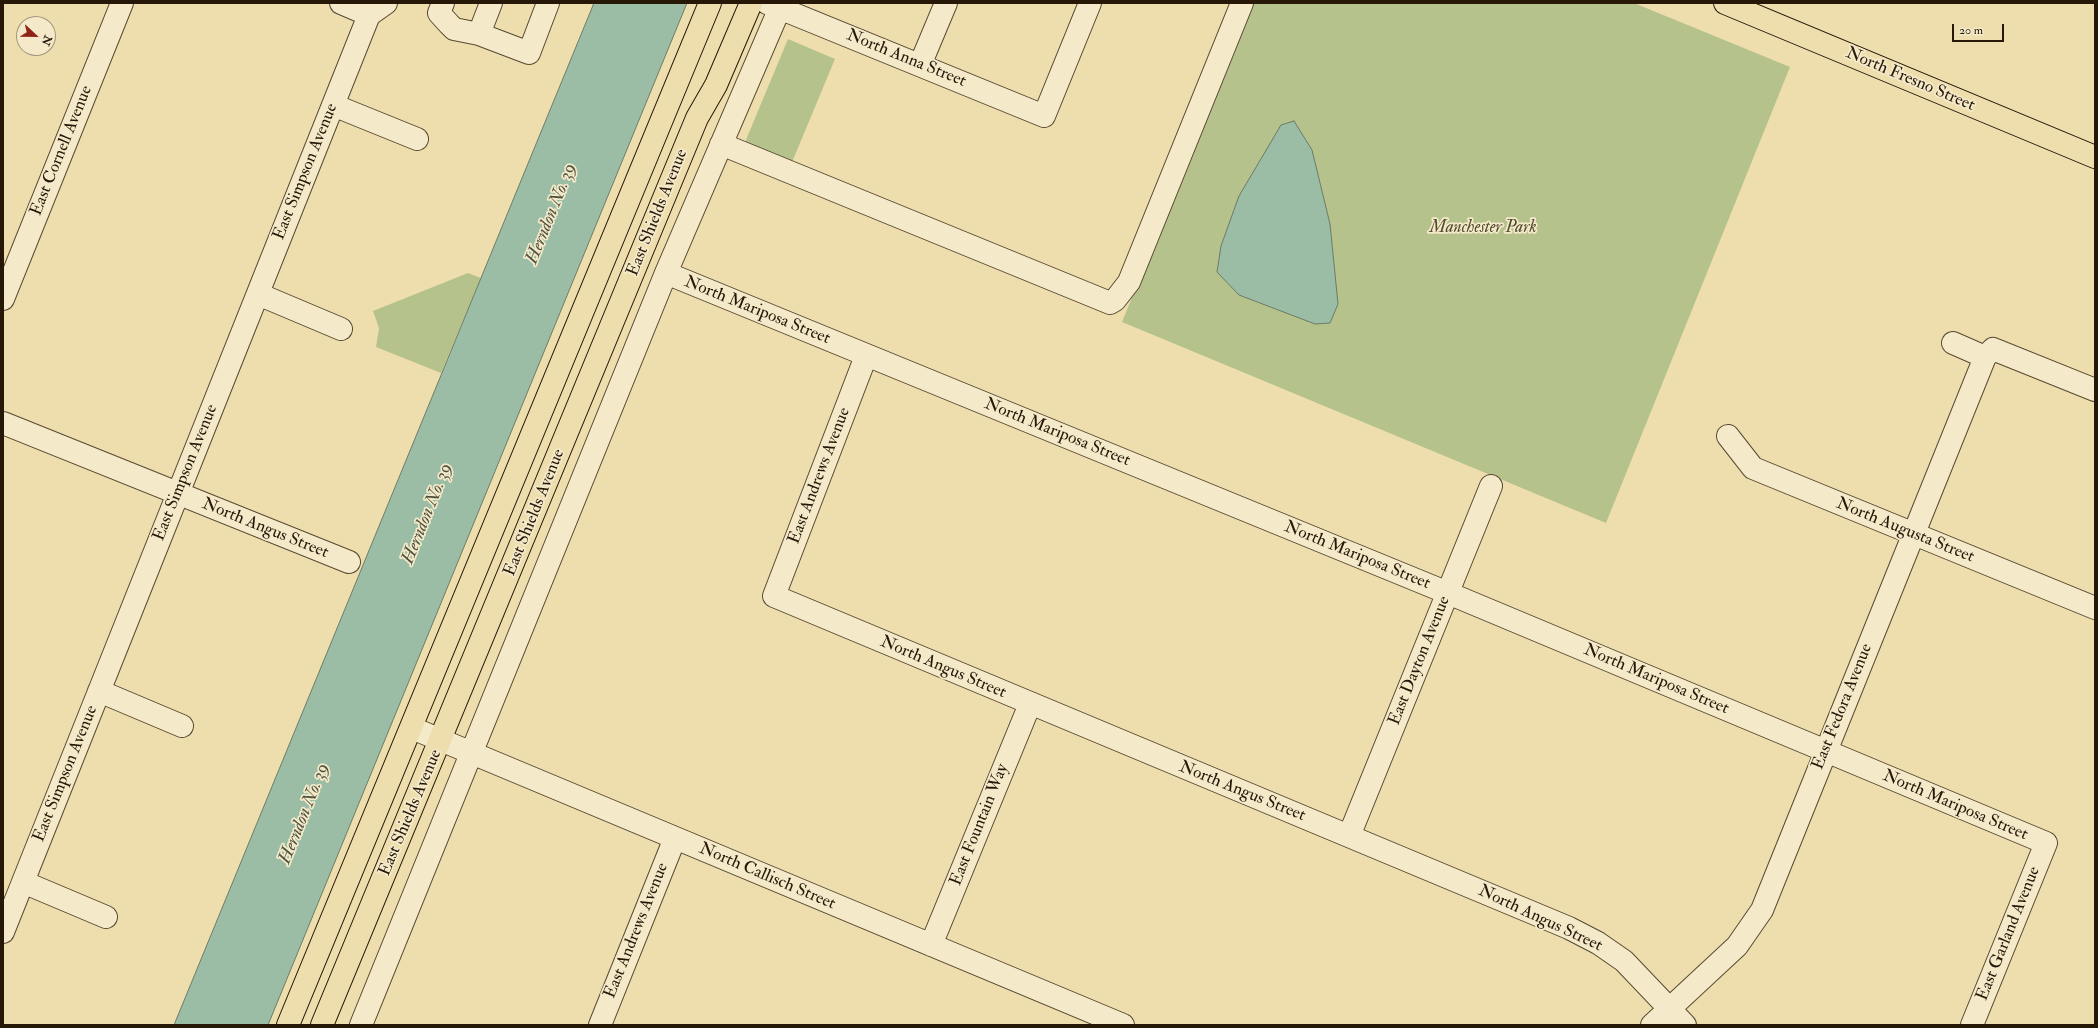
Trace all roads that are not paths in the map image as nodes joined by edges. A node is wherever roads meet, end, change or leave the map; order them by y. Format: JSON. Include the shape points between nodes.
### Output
{"nodes":[{"id":1,"x":122,"y":3,"type":"edge"},
{"id":2,"x":341,"y":3,"type":"edge"},
{"id":3,"x":443,"y":3,"type":"edge"},
{"id":4,"x":491,"y":3,"type":"edge"},
{"id":5,"x":548,"y":3,"type":"edge"},
{"id":6,"x":710,"y":3,"type":"edge"},
{"id":7,"x":751,"y":3,"type":"edge"},
{"id":8,"x":946,"y":3,"type":"edge"},
{"id":9,"x":1090,"y":3,"type":"edge"},
{"id":10,"x":1242,"y":3,"type":"edge"},
{"id":11,"x":1725,"y":3,"type":"edge"},
{"id":12,"x":776,"y":5,"type":"edge"},
{"id":13,"x":378,"y":9,"type":"edge"},
{"id":14,"x":479,"y":34,"type":"junction"},
{"id":15,"x":920,"y":65,"type":"junction"},
{"id":16,"x":333,"y":105,"type":"junction"},
{"id":17,"x":417,"y":138,"type":"dead end"},
{"id":18,"x":721,"y":144,"type":"junction"},
{"id":19,"x":2095,"y":157,"type":"edge"},
{"id":20,"x":666,"y":273,"type":"junction"},
{"id":21,"x":258,"y":294,"type":"junction"},
{"id":22,"x":3,"y":299,"type":"edge"},
{"id":23,"x":341,"y":329,"type":"dead end"},
{"id":24,"x":1953,"y":344,"type":"dead end"},
{"id":25,"x":866,"y":356,"type":"junction"},
{"id":26,"x":1985,"y":357,"type":"junction"},
{"id":27,"x":2093,"y":383,"type":"edge"},
{"id":28,"x":3,"y":423,"type":"edge"},
{"id":29,"x":1728,"y":436,"type":"dead end"},
{"id":30,"x":1491,"y":486,"type":"dead end"},
{"id":31,"x":178,"y":494,"type":"junction"},
{"id":32,"x":1914,"y":534,"type":"junction"},
{"id":33,"x":349,"y":562,"type":"dead end"},
{"id":34,"x":1448,"y":593,"type":"junction"},
{"id":35,"x":774,"y":596,"type":"joint"},
{"id":36,"x":2095,"y":608,"type":"edge"},
{"id":37,"x":99,"y":691,"type":"junction"},
{"id":38,"x":1030,"y":704,"type":"junction"},
{"id":39,"x":182,"y":726,"type":"dead end"},
{"id":40,"x":412,"y":728,"type":"junction"},
{"id":41,"x":442,"y":740,"type":"junction"},
{"id":42,"x":1825,"y":751,"type":"junction"},
{"id":43,"x":472,"y":753,"type":"junction"},
{"id":44,"x":1349,"y":836,"type":"junction"},
{"id":45,"x":675,"y":838,"type":"junction"},
{"id":46,"x":2046,"y":843,"type":"joint"},
{"id":47,"x":23,"y":882,"type":"junction"},
{"id":48,"x":106,"y":916,"type":"dead end"},
{"id":49,"x":3,"y":932,"type":"edge"},
{"id":50,"x":931,"y":945,"type":"junction"},
{"id":51,"x":1669,"y":1009,"type":"junction"},
{"id":52,"x":288,"y":1025,"type":"edge"},
{"id":53,"x":322,"y":1025,"type":"edge"},
{"id":54,"x":361,"y":1025,"type":"edge"},
{"id":55,"x":600,"y":1025,"type":"edge"},
{"id":56,"x":1123,"y":1025,"type":"edge"},
{"id":57,"x":1652,"y":1025,"type":"edge"},
{"id":58,"x":1685,"y":1025,"type":"edge"},
{"id":59,"x":1972,"y":1025,"type":"edge"}],
"edges":[{"from":1,"to":22,"type":"street","name":"East Cornell Avenue"},
{"from":2,"to":13,"type":"street"},
{"from":3,"to":14,"type":"street","via":[[440,13],[448,24],[454,29]]},
{"from":4,"to":14,"type":"street"},
{"from":5,"to":14,"type":"street","via":[[529,53]]},
{"from":6,"to":40,"type":"main road","name":"East Shields Avenue"},
{"from":7,"to":41,"type":"main road","name":"East Shields Avenue","via":[[716,85],[697,118]]},
{"from":8,"to":15,"type":"street"},
{"from":9,"to":15,"type":"street","name":"North Anna Street","via":[[1044,116]]},
{"from":10,"to":18,"type":"street","via":[[1129,282],[1110,303]]},
{"from":11,"to":19,"type":"main road","name":"North Fresno Street"},
{"from":12,"to":15,"type":"street","name":"North Anna Street"},
{"from":12,"to":18,"type":"street"},
{"from":13,"to":16,"type":"street","name":"East Simpson Avenue"},
{"from":16,"to":17,"type":"street"},
{"from":16,"to":21,"type":"street","name":"East Simpson Avenue"},
{"from":18,"to":20,"type":"street"},
{"from":20,"to":25,"type":"street","name":"North Mariposa Street"},
{"from":20,"to":43,"type":"street"},
{"from":21,"to":23,"type":"street"},
{"from":21,"to":31,"type":"street","name":"East Simpson Avenue"},
{"from":24,"to":26,"type":"street"},
{"from":25,"to":34,"type":"street","name":"North Mariposa Street"},
{"from":25,"to":35,"type":"street","name":"East Andrews Avenue"},
{"from":26,"to":27,"type":"street","via":[[1993,349]]},
{"from":26,"to":32,"type":"street","name":"East Fedora Avenue"},
{"from":28,"to":31,"type":"street","name":"North Angus Street"},
{"from":29,"to":32,"type":"street","name":"North Augusta Street","via":[[1753,468]]},
{"from":30,"to":34,"type":"street","name":"East Dayton Avenue"},
{"from":31,"to":33,"type":"street","name":"North Angus Street"},
{"from":31,"to":37,"type":"street","name":"East Simpson Avenue"},
{"from":32,"to":36,"type":"street","name":"North Augusta Street"},
{"from":32,"to":42,"type":"street","name":"East Fedora Avenue"},
{"from":34,"to":42,"type":"street","name":"North Mariposa Street"},
{"from":34,"to":44,"type":"street","name":"East Dayton Avenue"},
{"from":35,"to":38,"type":"street","name":"North Angus Street"},
{"from":37,"to":39,"type":"street"},
{"from":37,"to":47,"type":"street","name":"East Simpson Avenue"},
{"from":38,"to":44,"type":"street","name":"North Angus Street"},
{"from":38,"to":50,"type":"street","name":"East Fountain Way"},
{"from":40,"to":41,"type":"street","name":"North Callisch Street"},
{"from":40,"to":52,"type":"main road","name":"East Shields Avenue"},
{"from":41,"to":43,"type":"street","name":"North Callisch Street"},
{"from":41,"to":53,"type":"main road","name":"East Shields Avenue"},
{"from":42,"to":46,"type":"street","name":"North Mariposa Street"},
{"from":42,"to":51,"type":"street","name":"East Fedora Avenue","via":[[1762,910],[1737,946]]},
{"from":43,"to":45,"type":"street","name":"North Callisch Street"},
{"from":43,"to":54,"type":"street"},
{"from":44,"to":51,"type":"street","name":"North Angus Street","via":[[1569,928],[1598,943],[1624,961]]},
{"from":45,"to":50,"type":"street","name":"North Callisch Street"},
{"from":45,"to":55,"type":"street","name":"East Andrews Avenue"},
{"from":46,"to":59,"type":"street","name":"East Garland Avenue"},
{"from":47,"to":48,"type":"street"},
{"from":47,"to":49,"type":"street","name":"East Simpson Avenue"},
{"from":50,"to":56,"type":"street","name":"North Callisch Street"},
{"from":51,"to":57,"type":"street","name":"East Fedora Avenue"},
{"from":51,"to":58,"type":"street","name":"North Angus Street"}]}
